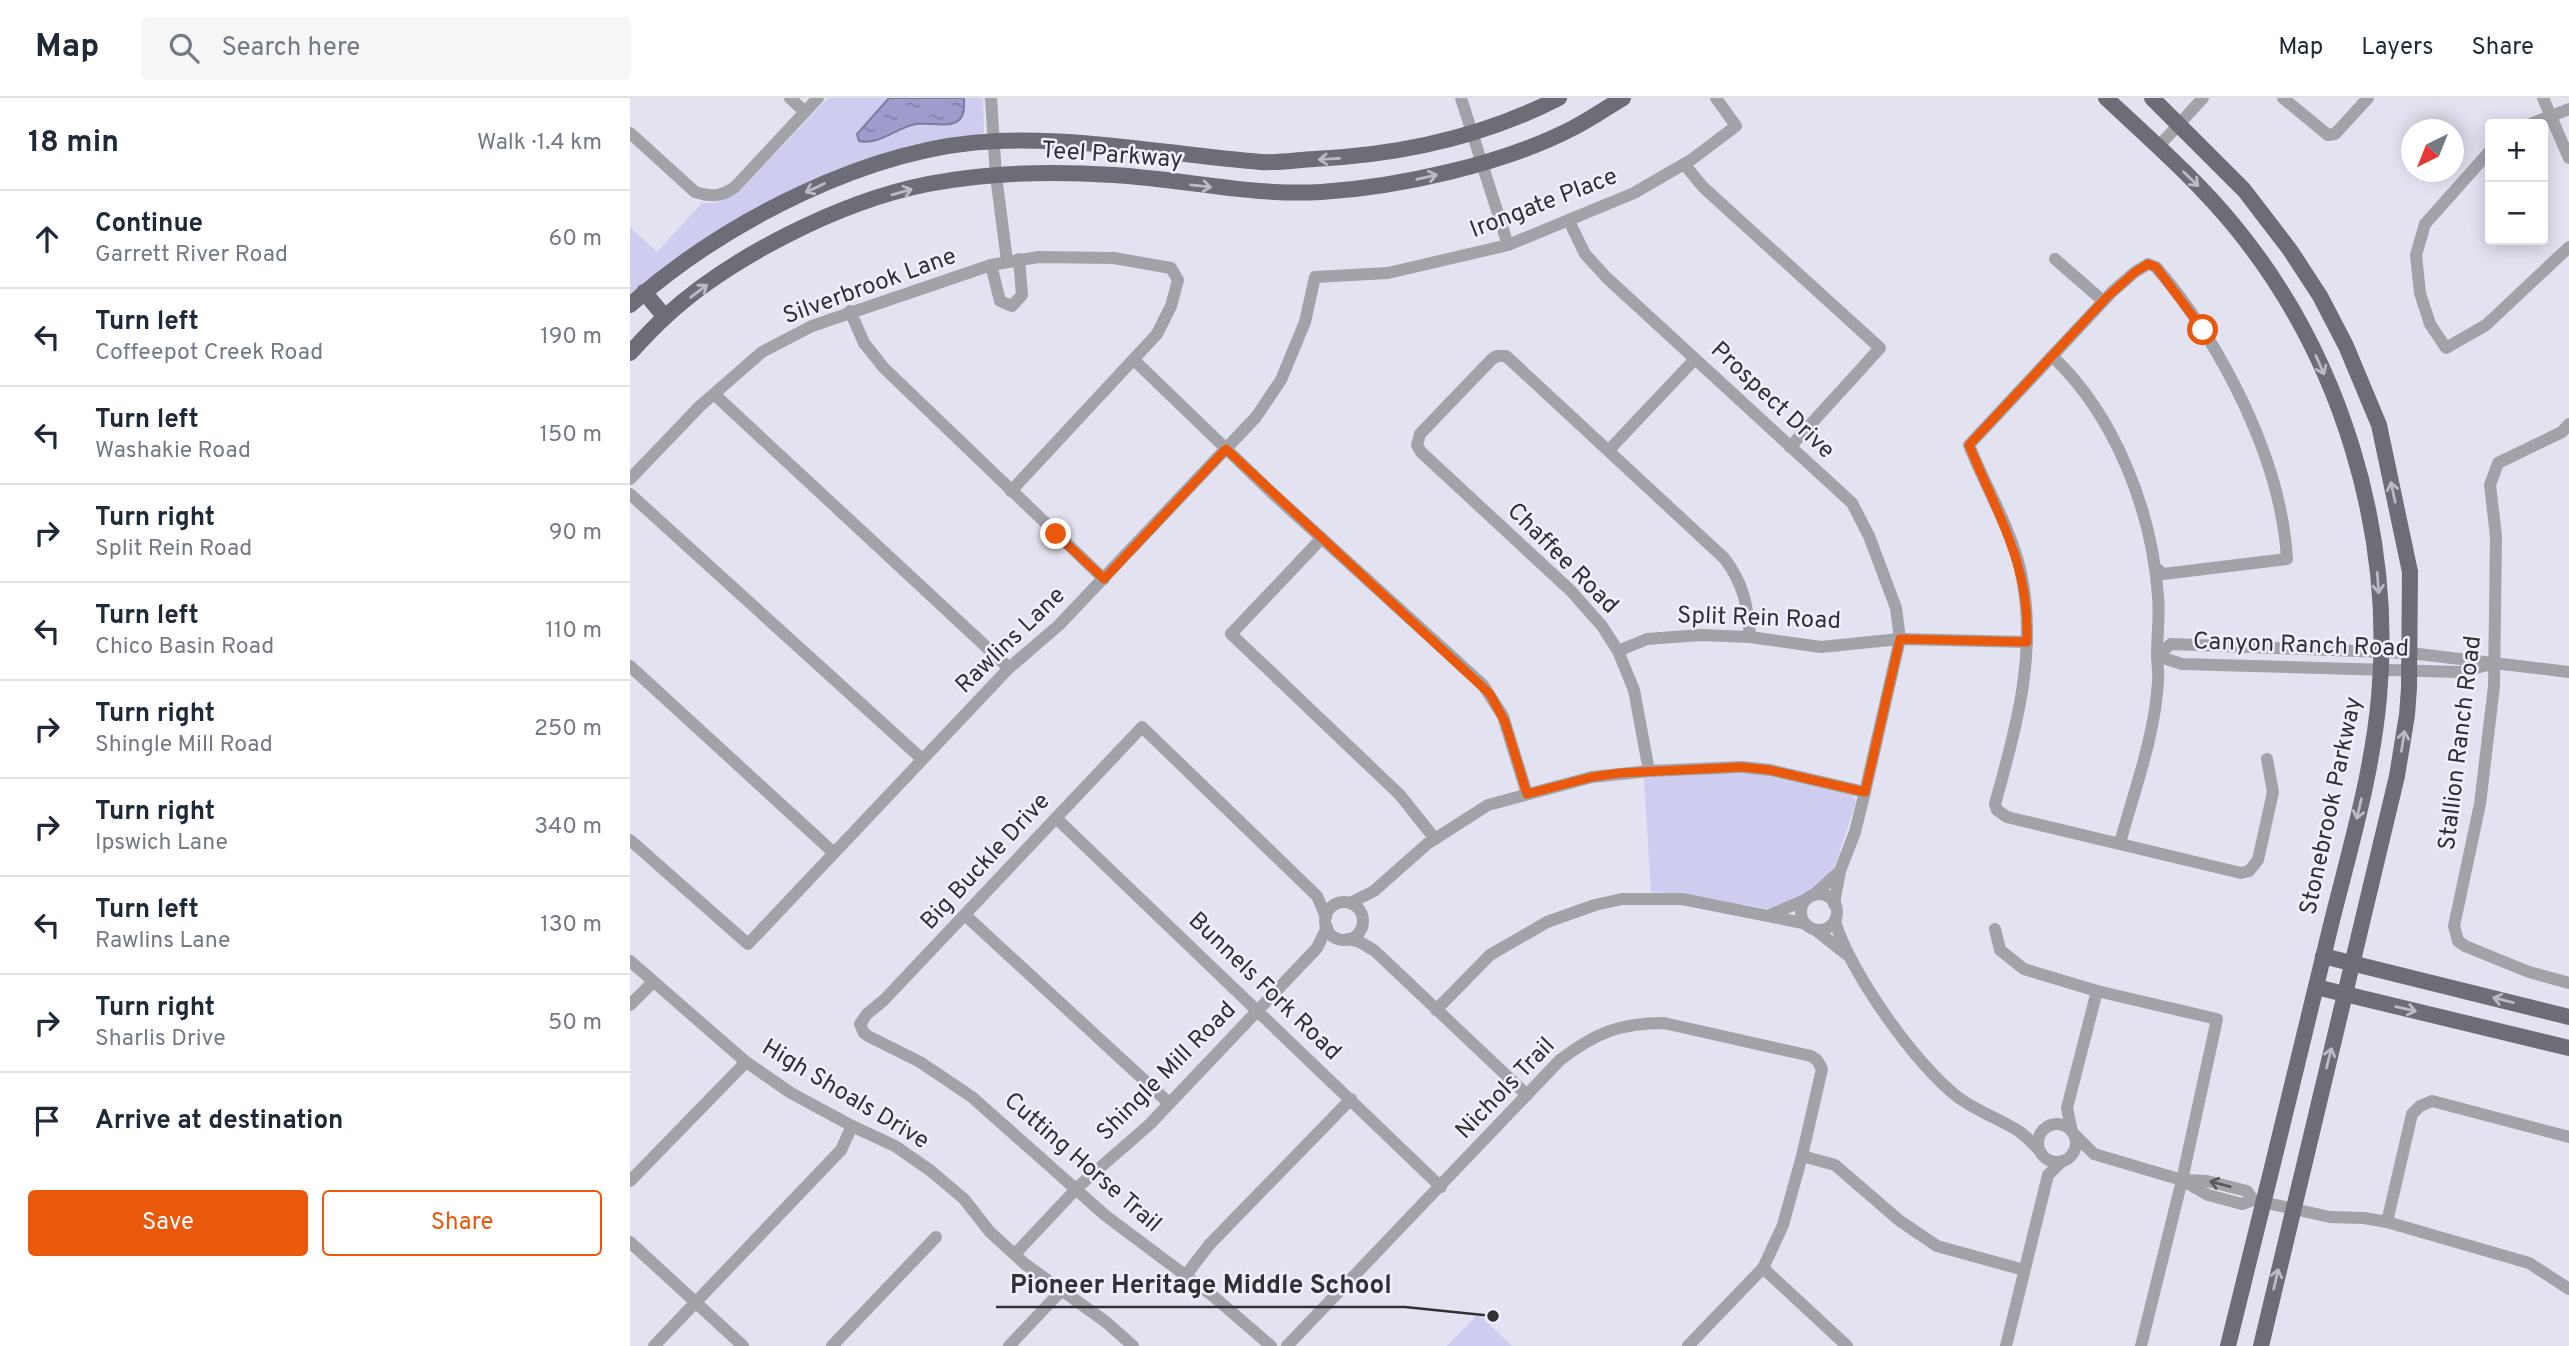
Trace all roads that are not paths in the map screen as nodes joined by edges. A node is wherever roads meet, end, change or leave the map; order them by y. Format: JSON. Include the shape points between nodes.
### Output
{"nodes":[{"id":1,"x":790,"y":98,"type":"edge"},
{"id":2,"x":818,"y":98,"type":"edge"},
{"id":3,"x":991,"y":98,"type":"edge"},
{"id":4,"x":1461,"y":98,"type":"edge"},
{"id":5,"x":1559,"y":98,"type":"edge"},
{"id":6,"x":1623,"y":98,"type":"edge"},
{"id":7,"x":1716,"y":98,"type":"edge"},
{"id":8,"x":2106,"y":98,"type":"edge"},
{"id":9,"x":2152,"y":98,"type":"edge"},
{"id":10,"x":2203,"y":98,"type":"edge"},
{"id":11,"x":2283,"y":98,"type":"edge"},
{"id":12,"x":2368,"y":98,"type":"edge"},
{"id":13,"x":2543,"y":98,"type":"edge"},
{"id":14,"x":2569,"y":109,"type":"edge"},
{"id":15,"x":805,"y":112,"type":"junction"},
{"id":16,"x":2551,"y":117,"type":"junction"},
{"id":17,"x":2545,"y":119,"type":"edge"},
{"id":18,"x":2179,"y":123,"type":"junction"},
{"id":19,"x":630,"y":133,"type":"edge"},
{"id":20,"x":1474,"y":133,"type":"junction"},
{"id":21,"x":995,"y":141,"type":"junction"},
{"id":22,"x":2158,"y":147,"type":"junction"},
{"id":23,"x":2485,"y":157,"type":"edge"},
{"id":24,"x":2569,"y":158,"type":"edge"},
{"id":25,"x":1481,"y":162,"type":"junction"},
{"id":26,"x":1684,"y":164,"type":"junction"},
{"id":27,"x":996,"y":176,"type":"junction"},
{"id":28,"x":1569,"y":221,"type":"junction"},
{"id":29,"x":1508,"y":245,"type":"junction"},
{"id":30,"x":2569,"y":247,"type":"edge"},
{"id":31,"x":2055,"y":259,"type":"dead end"},
{"id":32,"x":1013,"y":260,"type":"junction"},
{"id":33,"x":991,"y":265,"type":"junction"},
{"id":34,"x":1315,"y":277,"type":"joint"},
{"id":35,"x":644,"y":292,"type":"junction"},
{"id":36,"x":2104,"y":301,"type":"junction"},
{"id":37,"x":630,"y":304,"type":"edge"},
{"id":38,"x":850,"y":311,"type":"junction"},
{"id":39,"x":665,"y":317,"type":"junction"},
{"id":40,"x":630,"y":352,"type":"edge"},
{"id":41,"x":2052,"y":356,"type":"junction"},
{"id":42,"x":1695,"y":359,"type":"junction"},
{"id":43,"x":1134,"y":360,"type":"junction"},
{"id":44,"x":714,"y":394,"type":"junction"},
{"id":45,"x":2569,"y":424,"type":"edge"},
{"id":46,"x":1790,"y":447,"type":"junction"},
{"id":47,"x":1226,"y":449,"type":"junction"},
{"id":48,"x":1609,"y":450,"type":"junction"},
{"id":49,"x":630,"y":479,"type":"edge"},
{"id":50,"x":1011,"y":491,"type":"junction"},
{"id":51,"x":630,"y":494,"type":"edge"},
{"id":52,"x":1322,"y":538,"type":"junction"},
{"id":53,"x":2155,"y":567,"type":"junction"},
{"id":54,"x":1104,"y":579,"type":"junction"},
{"id":55,"x":1749,"y":636,"type":"junction"},
{"id":56,"x":1900,"y":639,"type":"junction"},
{"id":57,"x":2027,"y":642,"type":"junction"},
{"id":58,"x":1618,"y":651,"type":"junction"},
{"id":59,"x":2410,"y":653,"type":"junction"},
{"id":60,"x":2157,"y":656,"type":"junction"},
{"id":61,"x":2381,"y":661,"type":"junction"},
{"id":62,"x":2496,"y":664,"type":"junction"},
{"id":63,"x":630,"y":666,"type":"edge"},
{"id":64,"x":1009,"y":668,"type":"junction"},
{"id":65,"x":2410,"y":670,"type":"junction"},
{"id":66,"x":2569,"y":672,"type":"edge"},
{"id":67,"x":922,"y":759,"type":"junction"},
{"id":68,"x":2267,"y":759,"type":"dead end"},
{"id":69,"x":1649,"y":771,"type":"junction"},
{"id":70,"x":1865,"y":792,"type":"junction"},
{"id":71,"x":1527,"y":794,"type":"junction"},
{"id":72,"x":1056,"y":818,"type":"junction"},
{"id":73,"x":1435,"y":839,"type":"junction"},
{"id":74,"x":630,"y":840,"type":"edge"},
{"id":75,"x":2120,"y":843,"type":"junction"},
{"id":76,"x":834,"y":853,"type":"junction"},
{"id":77,"x":1840,"y":871,"type":"junction"},
{"id":78,"x":1374,"y":891,"type":"junction"},
{"id":79,"x":1317,"y":896,"type":"junction"},
{"id":80,"x":1810,"y":897,"type":"junction"},
{"id":81,"x":1347,"y":902,"type":"junction"},
{"id":82,"x":1835,"y":904,"type":"junction"},
{"id":83,"x":965,"y":915,"type":"junction"},
{"id":84,"x":1770,"y":915,"type":"junction"},
{"id":85,"x":1363,"y":920,"type":"junction"},
{"id":86,"x":1835,"y":921,"type":"junction"},
{"id":87,"x":1326,"y":922,"type":"junction"},
{"id":88,"x":1803,"y":923,"type":"junction"},
{"id":89,"x":1996,"y":929,"type":"dead end"},
{"id":90,"x":1817,"y":931,"type":"junction"},
{"id":91,"x":1343,"y":939,"type":"junction"},
{"id":92,"x":1317,"y":948,"type":"junction"},
{"id":93,"x":1375,"y":951,"type":"junction"},
{"id":94,"x":1846,"y":954,"type":"junction"},
{"id":95,"x":2323,"y":956,"type":"junction"},
{"id":96,"x":630,"y":961,"type":"edge"},
{"id":97,"x":2353,"y":963,"type":"junction"},
{"id":98,"x":653,"y":982,"type":"junction"},
{"id":99,"x":2569,"y":983,"type":"edge"},
{"id":100,"x":2316,"y":988,"type":"junction"},
{"id":101,"x":2097,"y":991,"type":"junction"},
{"id":102,"x":2344,"y":994,"type":"junction"},
{"id":103,"x":630,"y":1005,"type":"edge"},
{"id":104,"x":1436,"y":1010,"type":"junction"},
{"id":105,"x":1258,"y":1011,"type":"junction"},
{"id":106,"x":2569,"y":1017,"type":"edge"},
{"id":107,"x":860,"y":1024,"type":"joint"},
{"id":108,"x":2569,"y":1048,"type":"edge"},
{"id":109,"x":746,"y":1062,"type":"junction"},
{"id":110,"x":1527,"y":1095,"type":"junction"},
{"id":111,"x":1351,"y":1099,"type":"junction"},
{"id":112,"x":1169,"y":1103,"type":"junction"},
{"id":113,"x":2067,"y":1108,"type":"junction"},
{"id":114,"x":2050,"y":1125,"type":"junction"},
{"id":115,"x":852,"y":1126,"type":"junction"},
{"id":116,"x":2020,"y":1132,"type":"junction"},
{"id":117,"x":2073,"y":1133,"type":"junction"},
{"id":118,"x":2569,"y":1137,"type":"edge"},
{"id":119,"x":2040,"y":1152,"type":"junction"},
{"id":120,"x":2094,"y":1154,"type":"junction"},
{"id":121,"x":1802,"y":1156,"type":"junction"},
{"id":122,"x":2063,"y":1160,"type":"junction"},
{"id":123,"x":2048,"y":1175,"type":"junction"},
{"id":124,"x":2182,"y":1180,"type":"junction"},
{"id":125,"x":630,"y":1181,"type":"edge"},
{"id":126,"x":1441,"y":1187,"type":"junction"},
{"id":127,"x":1075,"y":1189,"type":"junction"},
{"id":128,"x":2258,"y":1201,"type":"junction"},
{"id":129,"x":2292,"y":1210,"type":"junction"},
{"id":130,"x":2387,"y":1222,"type":"junction"},
{"id":131,"x":936,"y":1237,"type":"dead end"},
{"id":132,"x":630,"y":1242,"type":"edge"},
{"id":133,"x":1015,"y":1254,"type":"junction"},
{"id":134,"x":1763,"y":1268,"type":"junction"},
{"id":135,"x":2024,"y":1270,"type":"junction"},
{"id":136,"x":1186,"y":1276,"type":"junction"},
{"id":137,"x":2569,"y":1289,"type":"edge"},
{"id":138,"x":1062,"y":1290,"type":"junction"},
{"id":139,"x":696,"y":1302,"type":"junction"},
{"id":140,"x":654,"y":1346,"type":"edge"},
{"id":141,"x":743,"y":1346,"type":"edge"},
{"id":142,"x":832,"y":1346,"type":"edge"},
{"id":143,"x":1009,"y":1346,"type":"edge"},
{"id":144,"x":1133,"y":1346,"type":"edge"},
{"id":145,"x":1271,"y":1346,"type":"edge"},
{"id":146,"x":1287,"y":1346,"type":"edge"},
{"id":147,"x":1688,"y":1346,"type":"edge"},
{"id":148,"x":1847,"y":1346,"type":"edge"},
{"id":149,"x":2007,"y":1346,"type":"edge"},
{"id":150,"x":2141,"y":1346,"type":"edge"},
{"id":151,"x":2228,"y":1346,"type":"edge"},
{"id":152,"x":2261,"y":1346,"type":"edge"}],
"edges":[{"from":1,"to":15,"type":"street"},
{"from":2,"to":15,"type":"street"},
{"from":3,"to":21,"type":"street"},
{"from":4,"to":20,"type":"street"},
{"from":5,"to":20,"type":"main road","name":"Teel Parkway"},
{"from":6,"to":25,"type":"main road","name":"Teel Parkway","via":[[1551,139]]},
{"from":7,"to":26,"type":"street","name":"Irongate Place","via":[[1736,126]]},
{"from":8,"to":22,"type":"main road","name":"Stonebrook Parkway"},
{"from":9,"to":18,"type":"main road"},
{"from":10,"to":18,"type":"street"},
{"from":11,"to":12,"type":"street","via":[[2328,135],[2335,134]]},
{"from":13,"to":16,"type":"street"},
{"from":14,"to":16,"type":"street"},
{"from":15,"to":19,"type":"street","via":[[723,195],[695,192]]},
{"from":16,"to":17,"type":"street"},
{"from":16,"to":24,"type":"street"},
{"from":18,"to":22,"type":"street"},
{"from":59,"to":18,"type":"main road","one_way":true,"via":[[2410,572],[2379,425],[2363,383],[2320,296],[2290,250],[2244,190]]},
{"from":20,"to":21,"type":"main road","name":"Teel Parkway","one_way":true,"via":[[1358,157],[1263,162],[1087,144]]},
{"from":20,"to":25,"type":"street"},
{"from":21,"to":27,"type":"street"},
{"from":21,"to":35,"type":"main road","name":"Teel Parkway","one_way":true,"via":[[894,159],[822,185],[749,220],[674,267]]},
{"from":22,"to":61,"type":"main road","name":"Stonebrook Parkway","one_way":true,"via":[[2204,191],[2261,261],[2330,386],[2360,472],[2372,527]]},
{"from":23,"to":30,"type":"street","via":[[2425,224],[2416,255],[2420,293],[2430,324],[2446,348],[2486,325]]},
{"from":27,"to":25,"type":"main road","name":"Teel Parkway","one_way":true,"via":[[1116,175],[1241,190],[1320,192],[1422,178]]},
{"from":25,"to":29,"type":"street"},
{"from":26,"to":28,"type":"street","name":"Irongate Place","via":[[1634,193]]},
{"from":26,"to":46,"type":"street","via":[[1703,187],[1880,348]]},
{"from":27,"to":32,"type":"street"},
{"from":39,"to":27,"type":"main road","name":"Teel Parkway","one_way":true,"via":[[759,251],[831,214],[928,184]]},
{"from":28,"to":29,"type":"street","name":"Irongate Place"},
{"from":28,"to":42,"type":"street","name":"Prospect Drive","via":[[1585,254]]},
{"from":29,"to":34,"type":"street","name":"Irongate Place","via":[[1388,273]]},
{"from":31,"to":36,"type":"street"},
{"from":32,"to":33,"type":"street","name":"Silverbrook Lane"},
{"from":32,"to":33,"type":"street","via":[[1022,295],[1012,306],[1000,301]]},
{"from":32,"to":43,"type":"street","name":"Silverbrook Lane","via":[[1114,258],[1175,271],[1178,280],[1165,321]]},
{"from":33,"to":38,"type":"street","name":"Silverbrook Lane"},
{"from":34,"to":47,"type":"street","name":"Rawlins Lane","via":[[1305,322],[1281,380]]},
{"from":35,"to":37,"type":"main road","name":"Teel Parkway"},
{"from":35,"to":39,"type":"main road"},
{"from":36,"to":41,"type":"street"},
{"from":36,"to":53,"type":"street","via":[[2135,272],[2148,264],[2156,267],[2192,314],[2237,390],[2269,472],[2281,519],[2287,559],[2163,574]]},
{"from":38,"to":44,"type":"street","name":"Silverbrook Lane","via":[[762,352]]},
{"from":38,"to":50,"type":"street","via":[[873,356]]},
{"from":39,"to":40,"type":"main road","name":"Teel Parkway"},
{"from":41,"to":53,"type":"street","via":[[2077,382],[2119,451],[2141,508]]},
{"from":41,"to":57,"type":"street","via":[[1969,445],[2006,526],[2021,573]]},
{"from":42,"to":46,"type":"street","name":"Prospect Drive"},
{"from":42,"to":48,"type":"street"},
{"from":43,"to":47,"type":"street"},
{"from":43,"to":50,"type":"street"},
{"from":44,"to":49,"type":"street","name":"Silverbrook Lane"},
{"from":44,"to":64,"type":"street"},
{"from":45,"to":62,"type":"street","name":"Stallion Ranch Road","via":[[2562,432],[2498,463],[2490,485],[2496,536]]},
{"from":46,"to":56,"type":"street","name":"Prospect Drive","via":[[1852,503],[1896,608]]},
{"from":47,"to":52,"type":"street"},
{"from":47,"to":54,"type":"street","name":"Rawlins Lane"},
{"from":48,"to":55,"type":"street","via":[[1732,568],[1746,601]]},
{"from":48,"to":58,"type":"street","name":"Chaffee Road","via":[[1509,358],[1500,355],[1417,442],[1421,452],[1583,603]]},
{"from":50,"to":54,"type":"street"},
{"from":51,"to":67,"type":"street"},
{"from":52,"to":71,"type":"street","via":[[1490,694],[1505,722]]},
{"from":52,"to":73,"type":"street","via":[[1231,634],[1400,795]]},
{"from":53,"to":60,"type":"street"},
{"from":54,"to":64,"type":"street","name":"Rawlins Lane"},
{"from":55,"to":56,"type":"street","name":"Split Rein Road","via":[[1821,647]]},
{"from":55,"to":58,"type":"street","name":"Split Rein Road","via":[[1658,637]]},
{"from":56,"to":57,"type":"street","name":"Split Rein Road"},
{"from":56,"to":70,"type":"street"},
{"from":57,"to":75,"type":"street","via":[[2022,699],[1997,810],[2007,817]]},
{"from":58,"to":69,"type":"street","name":"Chaffee Road","via":[[1639,706]]},
{"from":59,"to":61,"type":"street","name":"Canyon Ranch Road"},
{"from":59,"to":62,"type":"street","name":"Canyon Ranch Road"},
{"from":59,"to":65,"type":"main road"},
{"from":60,"to":61,"type":"street","name":"Canyon Ranch Road","via":[[2182,664]]},
{"from":60,"to":61,"type":"street","name":"Canyon Ranch Road","via":[[2171,644]]},
{"from":60,"to":75,"type":"street","via":[[2152,718]]},
{"from":61,"to":65,"type":"street","name":"Canyon Ranch Road"},
{"from":61,"to":95,"type":"main road","name":"Stonebrook Parkway","one_way":true,"via":[[2370,759]]},
{"from":62,"to":65,"type":"street","name":"Canyon Ranch Road","via":[[2459,672]]},
{"from":62,"to":66,"type":"street","name":"Canyon Ranch Road"},
{"from":62,"to":99,"type":"street","name":"Stallion Ranch Road","via":[[2480,804],[2454,926],[2458,941],[2529,972]]},
{"from":63,"to":76,"type":"street"},
{"from":64,"to":67,"type":"street","name":"Rawlins Lane"},
{"from":97,"to":65,"type":"main road","one_way":true,"via":[[2397,776]]},
{"from":67,"to":76,"type":"street","name":"Rawlins Lane"},
{"from":68,"to":75,"type":"street","via":[[2273,792],[2258,860],[2249,871],[2234,872]]},
{"from":69,"to":70,"type":"street","via":[[1742,767]]},
{"from":69,"to":71,"type":"street","via":[[1592,777]]},
{"from":70,"to":77,"type":"street"},
{"from":71,"to":73,"type":"street","via":[[1488,805]]},
{"from":72,"to":79,"type":"street","name":"Big Buckle Drive","via":[[1142,727]]},
{"from":72,"to":83,"type":"street","name":"Big Buckle Drive"},
{"from":72,"to":105,"type":"street","name":"Bunnels Fork Road"},
{"from":73,"to":78,"type":"street"},
{"from":74,"to":76,"type":"street","name":"Rawlins Lane","via":[[748,944]]},
{"from":77,"to":80,"type":"street"},
{"from":77,"to":82,"type":"street"},
{"from":78,"to":81,"type":"street"},
{"from":78,"to":85,"type":"street"},
{"from":79,"to":81,"type":"street"},
{"from":79,"to":87,"type":"street"},
{"from":80,"to":82,"type":"street","via":[[1822,894]]},
{"from":80,"to":84,"type":"street"},
{"from":80,"to":88,"type":"street","via":[[1800,911]]},
{"from":81,"to":85,"type":"street","via":[[1360,911]]},
{"from":81,"to":87,"type":"street","via":[[1332,907]]},
{"from":82,"to":86,"type":"street"},
{"from":83,"to":107,"type":"street","name":"Big Buckle Drive"},
{"from":83,"to":112,"type":"street"},
{"from":84,"to":88,"type":"street"},
{"from":84,"to":104,"type":"street","via":[[1682,899],[1622,899],[1595,905],[1547,922],[1490,955]]},
{"from":85,"to":91,"type":"street","via":[[1358,934]]},
{"from":85,"to":93,"type":"street"},
{"from":86,"to":90,"type":"street"},
{"from":86,"to":94,"type":"street"},
{"from":87,"to":91,"type":"street"},
{"from":87,"to":92,"type":"street","name":"Shingle Mill Road"},
{"from":88,"to":90,"type":"street"},
{"from":89,"to":101,"type":"street","via":[[2000,950],[2024,969]]},
{"from":90,"to":94,"type":"street"},
{"from":91,"to":92,"type":"street","name":"Shingle Mill Road"},
{"from":91,"to":93,"type":"street"},
{"from":92,"to":105,"type":"street","name":"Shingle Mill Road"},
{"from":93,"to":104,"type":"street"},
{"from":94,"to":116,"type":"street","via":[[1900,1035],[1932,1073],[1958,1097]]},
{"from":95,"to":97,"type":"main road"},
{"from":95,"to":100,"type":"main road","name":"Stonebrook Parkway"},
{"from":96,"to":98,"type":"street","name":"High Shoals Drive"},
{"from":97,"to":102,"type":"main road"},
{"from":106,"to":97,"type":"main road","one_way":true},
{"from":98,"to":103,"type":"street"},
{"from":98,"to":109,"type":"street","name":"High Shoals Drive"},
{"from":100,"to":102,"type":"main road"},
{"from":100,"to":128,"type":"main road","name":"Stonebrook Parkway"},
{"from":101,"to":113,"type":"street"},
{"from":101,"to":124,"type":"street","via":[[2217,1018]]},
{"from":102,"to":108,"type":"main road","one_way":true},
{"from":129,"to":102,"type":"main road","one_way":true},
{"from":104,"to":110,"type":"street"},
{"from":105,"to":111,"type":"street","name":"Bunnels Fork Road"},
{"from":105,"to":112,"type":"street","name":"Shingle Mill Road"},
{"from":107,"to":127,"type":"street","name":"Cutting Horse Trail","via":[[868,1036],[920,1062],[972,1097]]},
{"from":109,"to":115,"type":"street","name":"High Shoals Drive"},
{"from":109,"to":125,"type":"street"},
{"from":110,"to":121,"type":"street","name":"Nichols Trail","via":[[1560,1060],[1605,1031],[1664,1023],[1811,1056],[1821,1065]]},
{"from":110,"to":126,"type":"street","name":"Nichols Trail"},
{"from":111,"to":126,"type":"street","name":"Bunnels Fork Road"},
{"from":111,"to":136,"type":"street","via":[[1209,1245]]},
{"from":112,"to":127,"type":"street","name":"Shingle Mill Road"},
{"from":113,"to":114,"type":"street"},
{"from":113,"to":117,"type":"street"},
{"from":114,"to":116,"type":"street"},
{"from":114,"to":117,"type":"street","via":[[2063,1125]]},
{"from":114,"to":119,"type":"street","via":[[2039,1136]]},
{"from":115,"to":133,"type":"street","name":"High Shoals Drive","via":[[895,1146],[931,1171]]},
{"from":115,"to":139,"type":"street","via":[[841,1150]]},
{"from":116,"to":119,"type":"street"},
{"from":117,"to":120,"type":"street"},
{"from":117,"to":122,"type":"street","via":[[2074,1149]]},
{"from":118,"to":130,"type":"street","via":[[2432,1101],[2420,1106],[2412,1114]]},
{"from":119,"to":122,"type":"street","via":[[2050,1160]]},
{"from":119,"to":123,"type":"street"},
{"from":120,"to":122,"type":"street"},
{"from":120,"to":124,"type":"street"},
{"from":121,"to":134,"type":"street","via":[[1783,1225]]},
{"from":121,"to":135,"type":"street","via":[[1836,1164],[1900,1221],[1937,1246]]},
{"from":122,"to":123,"type":"street"},
{"from":123,"to":135,"type":"street"},
{"from":124,"to":128,"type":"street","via":[[2208,1195],[2242,1204]]},
{"from":124,"to":150,"type":"street"},
{"from":126,"to":146,"type":"street","name":"Nichols Trail"},
{"from":127,"to":133,"type":"street","name":"Shingle Mill Road"},
{"from":127,"to":136,"type":"street","name":"Cutting Horse Trail"},
{"from":128,"to":129,"type":"street"},
{"from":128,"to":151,"type":"main road","name":"Stonebrook Parkway"},
{"from":129,"to":130,"type":"street"},
{"from":152,"to":129,"type":"main road","one_way":true},
{"from":130,"to":137,"type":"street","via":[[2529,1263]]},
{"from":131,"to":142,"type":"street"},
{"from":132,"to":139,"type":"street"},
{"from":133,"to":138,"type":"street","name":"High Shoals Drive"},
{"from":134,"to":147,"type":"street"},
{"from":134,"to":148,"type":"street"},
{"from":135,"to":149,"type":"street"},
{"from":136,"to":145,"type":"street","name":"Cutting Horse Trail"},
{"from":138,"to":143,"type":"street"},
{"from":138,"to":144,"type":"street","name":"High Shoals Drive"},
{"from":139,"to":140,"type":"street"},
{"from":139,"to":141,"type":"street"}]}
